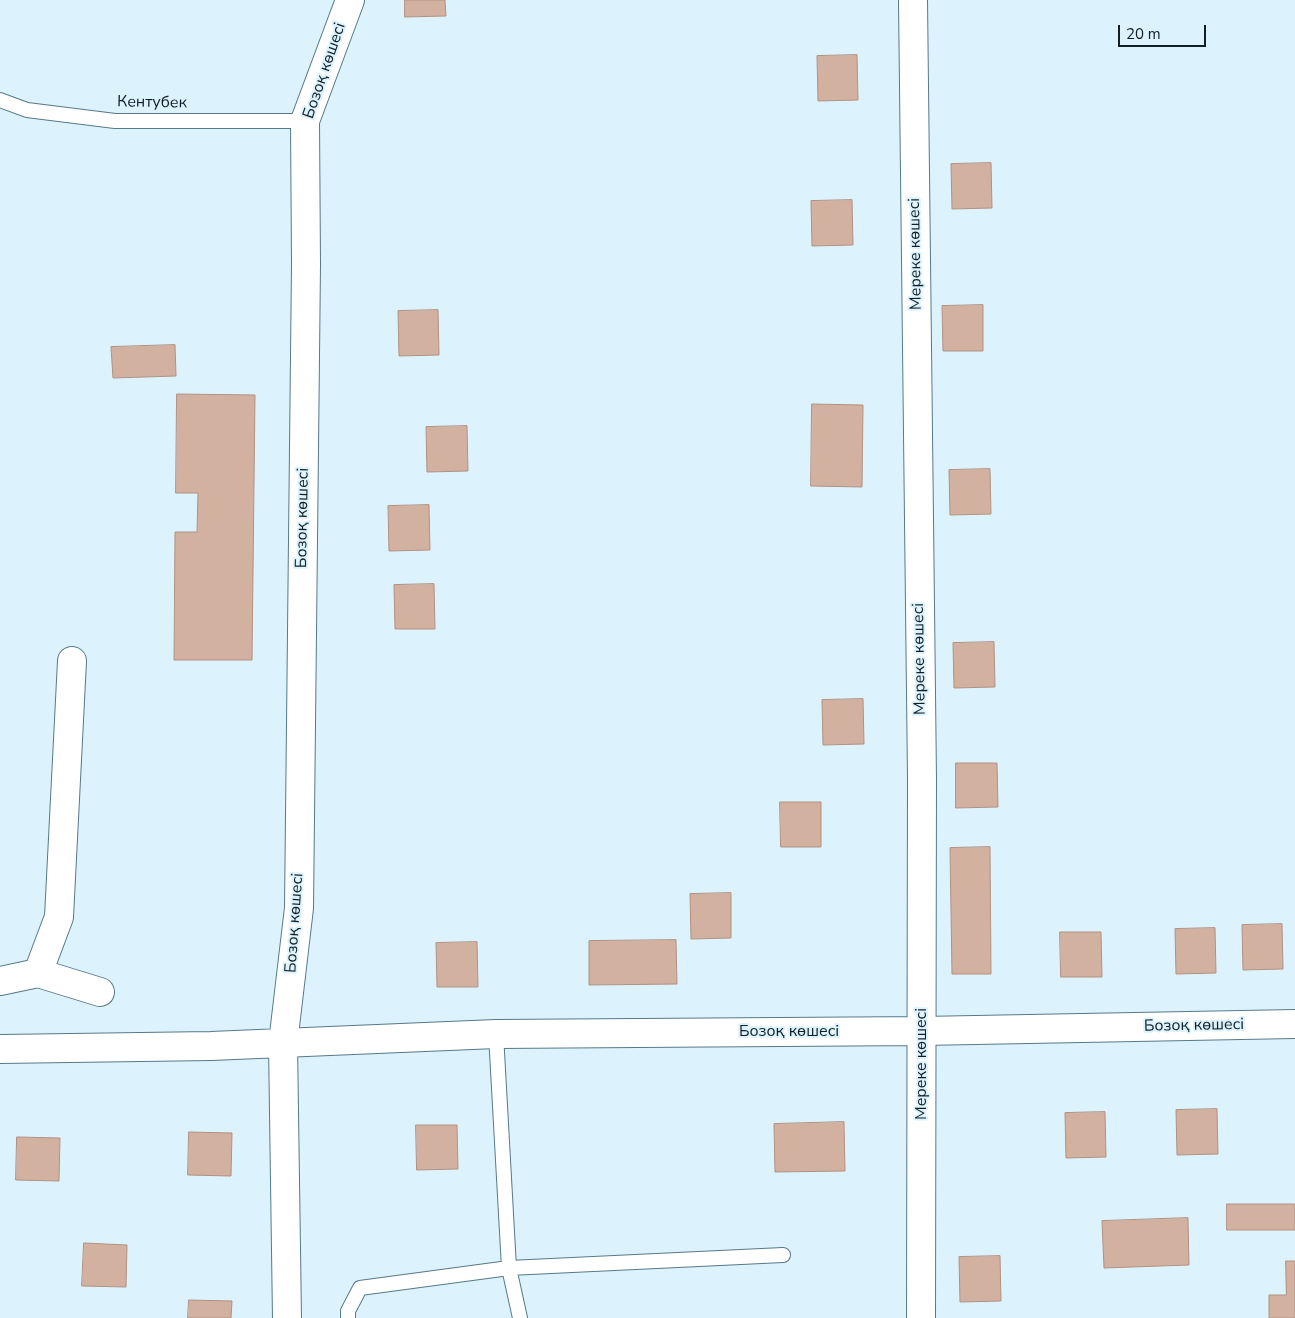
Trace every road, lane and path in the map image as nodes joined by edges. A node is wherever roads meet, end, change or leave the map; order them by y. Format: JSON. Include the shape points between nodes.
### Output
{"nodes":[{"id":1,"x":350,"y":0,"type":"edge"},
{"id":2,"x":913,"y":0,"type":"edge"},
{"id":3,"x":0,"y":100,"type":"edge"},
{"id":4,"x":305,"y":121,"type":"junction"},
{"id":5,"x":72,"y":661,"type":"dead end"},
{"id":6,"x":38,"y":973,"type":"junction"},
{"id":7,"x":0,"y":981,"type":"edge"},
{"id":8,"x":100,"y":992,"type":"dead end"},
{"id":9,"x":1295,"y":1024,"type":"edge"},
{"id":10,"x":922,"y":1031,"type":"junction"},
{"id":11,"x":496,"y":1034,"type":"junction"},
{"id":12,"x":283,"y":1043,"type":"junction"},
{"id":13,"x":0,"y":1049,"type":"edge"},
{"id":14,"x":783,"y":1255,"type":"dead end"},
{"id":15,"x":508,"y":1268,"type":"junction"},
{"id":16,"x":287,"y":1318,"type":"edge"},
{"id":17,"x":348,"y":1318,"type":"edge"},
{"id":18,"x":520,"y":1318,"type":"edge"},
{"id":19,"x":921,"y":1318,"type":"edge"}],
"edges":[{"from":1,"to":4,"type":"street","name":"Бозоқ көшесі"},
{"from":2,"to":10,"type":"street","name":"Мереке көшесі"},
{"from":3,"to":4,"type":"lane","name":"Кентубек","via":[[27,110],[115,121]]},
{"from":4,"to":12,"type":"street","name":"Бозоқ көшесі","via":[[299,908]]},
{"from":5,"to":6,"type":"street","via":[[59,917]]},
{"from":6,"to":7,"type":"street"},
{"from":6,"to":8,"type":"street"},
{"from":9,"to":10,"type":"street","name":"Бозоқ көшесі"},
{"from":10,"to":11,"type":"street","name":"Бозоқ көшесі"},
{"from":10,"to":19,"type":"street","name":"Мереке көшесі"},
{"from":11,"to":12,"type":"street","name":"Бозоқ көшесі"},
{"from":11,"to":15,"type":"lane"},
{"from":12,"to":13,"type":"street","name":"Бозоқ көшесі"},
{"from":12,"to":16,"type":"street","name":"Бозоқ көшесі"},
{"from":14,"to":15,"type":"lane"},
{"from":15,"to":17,"type":"lane","via":[[360,1288],[348,1311]]},
{"from":15,"to":18,"type":"lane"}]}
